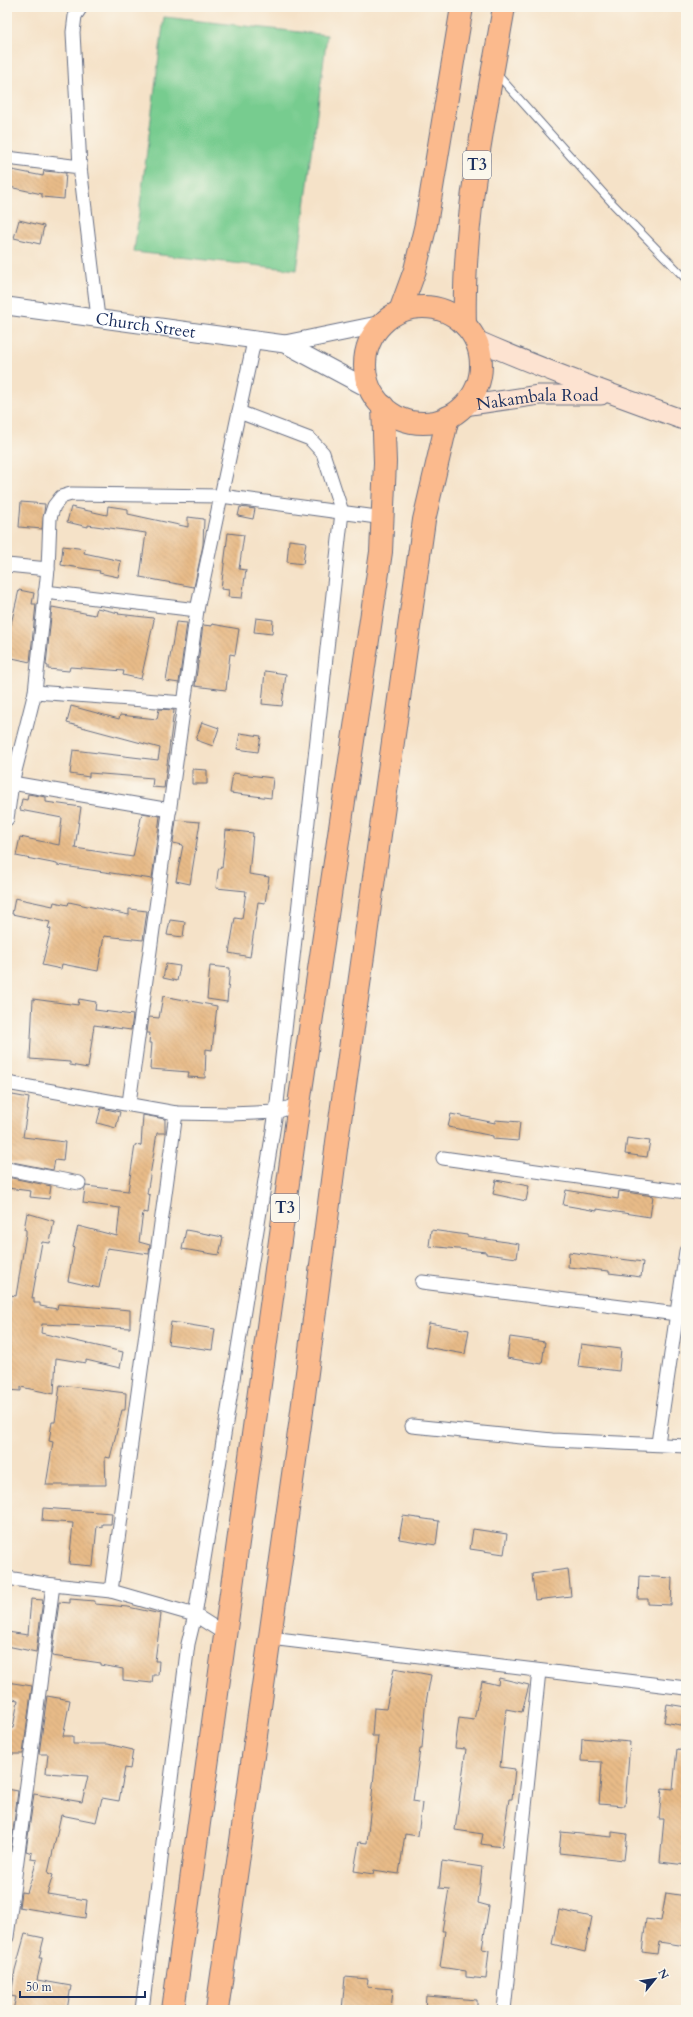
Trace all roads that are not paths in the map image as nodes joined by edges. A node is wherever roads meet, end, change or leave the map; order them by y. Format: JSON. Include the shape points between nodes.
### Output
{"nodes":[{"id":1,"x":81,"y":7,"type":"edge"},
{"id":2,"x":462,"y":7,"type":"edge"},
{"id":3,"x":504,"y":7,"type":"edge"},
{"id":4,"x":493,"y":70,"type":"junction"},
{"id":5,"x":7,"y":158,"type":"edge"},
{"id":6,"x":80,"y":167,"type":"junction"},
{"id":7,"x":686,"y":279,"type":"edge"},
{"id":8,"x":7,"y":306,"type":"edge"},
{"id":9,"x":400,"y":312,"type":"junction"},
{"id":10,"x":98,"y":318,"type":"junction"},
{"id":11,"x":382,"y":324,"type":"junction"},
{"id":12,"x":470,"y":332,"type":"junction"},
{"id":13,"x":254,"y":341,"type":"junction"},
{"id":14,"x":285,"y":344,"type":"junction"},
{"id":15,"x":612,"y":395,"type":"junction"},
{"id":16,"x":377,"y":398,"type":"junction"},
{"id":17,"x":239,"y":412,"type":"junction"},
{"id":18,"x":456,"y":412,"type":"junction"},
{"id":19,"x":686,"y":420,"type":"edge"},
{"id":20,"x":221,"y":496,"type":"junction"},
{"id":21,"x":342,"y":512,"type":"junction"},
{"id":22,"x":384,"y":518,"type":"junction"},
{"id":23,"x":7,"y":565,"type":"edge"},
{"id":24,"x":48,"y":569,"type":"junction"},
{"id":25,"x":45,"y":592,"type":"junction"},
{"id":26,"x":197,"y":610,"type":"junction"},
{"id":27,"x":35,"y":692,"type":"junction"},
{"id":28,"x":184,"y":703,"type":"junction"},
{"id":29,"x":12,"y":783,"type":"junction"},
{"id":30,"x":170,"y":810,"type":"junction"},
{"id":31,"x":7,"y":819,"type":"edge"},
{"id":32,"x":7,"y":1083,"type":"edge"},
{"id":33,"x":129,"y":1104,"type":"junction"},
{"id":34,"x":299,"y":1104,"type":"junction"},
{"id":35,"x":176,"y":1112,"type":"junction"},
{"id":36,"x":276,"y":1112,"type":"junction"},
{"id":37,"x":444,"y":1158,"type":"dead end"},
{"id":38,"x":7,"y":1169,"type":"edge"},
{"id":39,"x":79,"y":1183,"type":"dead end"},
{"id":40,"x":686,"y":1192,"type":"edge"},
{"id":41,"x":686,"y":1251,"type":"edge"},
{"id":42,"x":422,"y":1282,"type":"dead end"},
{"id":43,"x":677,"y":1314,"type":"junction"},
{"id":44,"x":412,"y":1426,"type":"dead end"},
{"id":45,"x":658,"y":1443,"type":"junction"},
{"id":46,"x":686,"y":1446,"type":"edge"},
{"id":47,"x":7,"y":1578,"type":"edge"},
{"id":48,"x":54,"y":1585,"type":"junction"},
{"id":49,"x":111,"y":1591,"type":"junction"},
{"id":50,"x":195,"y":1615,"type":"junction"},
{"id":51,"x":225,"y":1634,"type":"junction"},
{"id":52,"x":270,"y":1638,"type":"junction"},
{"id":53,"x":539,"y":1671,"type":"junction"},
{"id":54,"x":686,"y":1688,"type":"edge"},
{"id":55,"x":7,"y":1937,"type":"edge"},
{"id":56,"x":142,"y":2010,"type":"edge"},
{"id":57,"x":173,"y":2010,"type":"edge"},
{"id":58,"x":217,"y":2010,"type":"edge"},
{"id":59,"x":504,"y":2010,"type":"edge"}],
"edges":[{"from":1,"to":6,"type":"street","via":[[75,16],[73,32]]},
{"from":2,"to":9,"type":"highway","number":"T3","via":[[426,224],[415,270]]},
{"from":3,"to":4,"type":"highway","number":"T3"},
{"from":4,"to":7,"type":"lane","via":[[613,204]]},
{"from":4,"to":12,"type":"highway","number":"T3","via":[[470,206],[464,281]]},
{"from":5,"to":6,"type":"street"},
{"from":6,"to":10,"type":"street"},
{"from":8,"to":10,"type":"street","name":"Church Street"},
{"from":9,"to":11,"type":"highway"},
{"from":9,"to":12,"type":"highway","via":[[417,307],[434,308],[451,314]]},
{"from":10,"to":13,"type":"street","name":"Church Street"},
{"from":11,"to":14,"type":"street"},
{"from":11,"to":16,"type":"highway","via":[[371,338],[366,355],[366,373]]},
{"from":12,"to":15,"type":"main road","name":"Nakambala Road","via":[[541,368]]},
{"from":12,"to":18,"type":"highway","via":[[480,356],[480,374],[474,392]]},
{"from":13,"to":14,"type":"street","name":"Church Street"},
{"from":13,"to":17,"type":"street"},
{"from":14,"to":16,"type":"street"},
{"from":15,"to":18,"type":"main road","name":"Nakambala Road","via":[[539,395]]},
{"from":15,"to":19,"type":"main road","name":"Nakambala Road"},
{"from":16,"to":18,"type":"highway","via":[[397,417],[414,422],[432,422]]},
{"from":16,"to":22,"type":"highway","number":"T3","via":[[385,462]]},
{"from":17,"to":20,"type":"street"},
{"from":17,"to":21,"type":"street","via":[[310,439],[323,453]]},
{"from":18,"to":52,"type":"highway","via":[[424,520]]},
{"from":20,"to":21,"type":"street"},
{"from":20,"to":24,"type":"street","via":[[71,494],[61,497],[54,506],[50,518]]},
{"from":20,"to":26,"type":"street"},
{"from":21,"to":22,"type":"street"},
{"from":21,"to":36,"type":"street"},
{"from":22,"to":34,"type":"highway","number":"T3"},
{"from":23,"to":24,"type":"street"},
{"from":24,"to":25,"type":"street"},
{"from":25,"to":26,"type":"street"},
{"from":25,"to":27,"type":"street"},
{"from":26,"to":28,"type":"street"},
{"from":27,"to":28,"type":"street"},
{"from":27,"to":29,"type":"street"},
{"from":28,"to":30,"type":"street"},
{"from":29,"to":30,"type":"street"},
{"from":29,"to":31,"type":"street"},
{"from":30,"to":33,"type":"street"},
{"from":32,"to":33,"type":"street"},
{"from":33,"to":35,"type":"street"},
{"from":34,"to":36,"type":"street"},
{"from":34,"to":51,"type":"highway","number":"T3"},
{"from":35,"to":36,"type":"street"},
{"from":35,"to":49,"type":"street"},
{"from":36,"to":50,"type":"street"},
{"from":37,"to":40,"type":"street"},
{"from":38,"to":39,"type":"street"},
{"from":41,"to":43,"type":"street"},
{"from":42,"to":43,"type":"street"},
{"from":43,"to":45,"type":"street"},
{"from":44,"to":45,"type":"street","via":[[552,1440]]},
{"from":45,"to":46,"type":"street"},
{"from":47,"to":48,"type":"street"},
{"from":48,"to":49,"type":"street"},
{"from":48,"to":55,"type":"street"},
{"from":49,"to":50,"type":"street"},
{"from":50,"to":51,"type":"street"},
{"from":50,"to":56,"type":"street","via":[[188,1644]]},
{"from":51,"to":57,"type":"highway","number":"T3"},
{"from":52,"to":53,"type":"street"},
{"from":52,"to":58,"type":"highway"},
{"from":53,"to":54,"type":"street"},
{"from":53,"to":59,"type":"street"}]}
